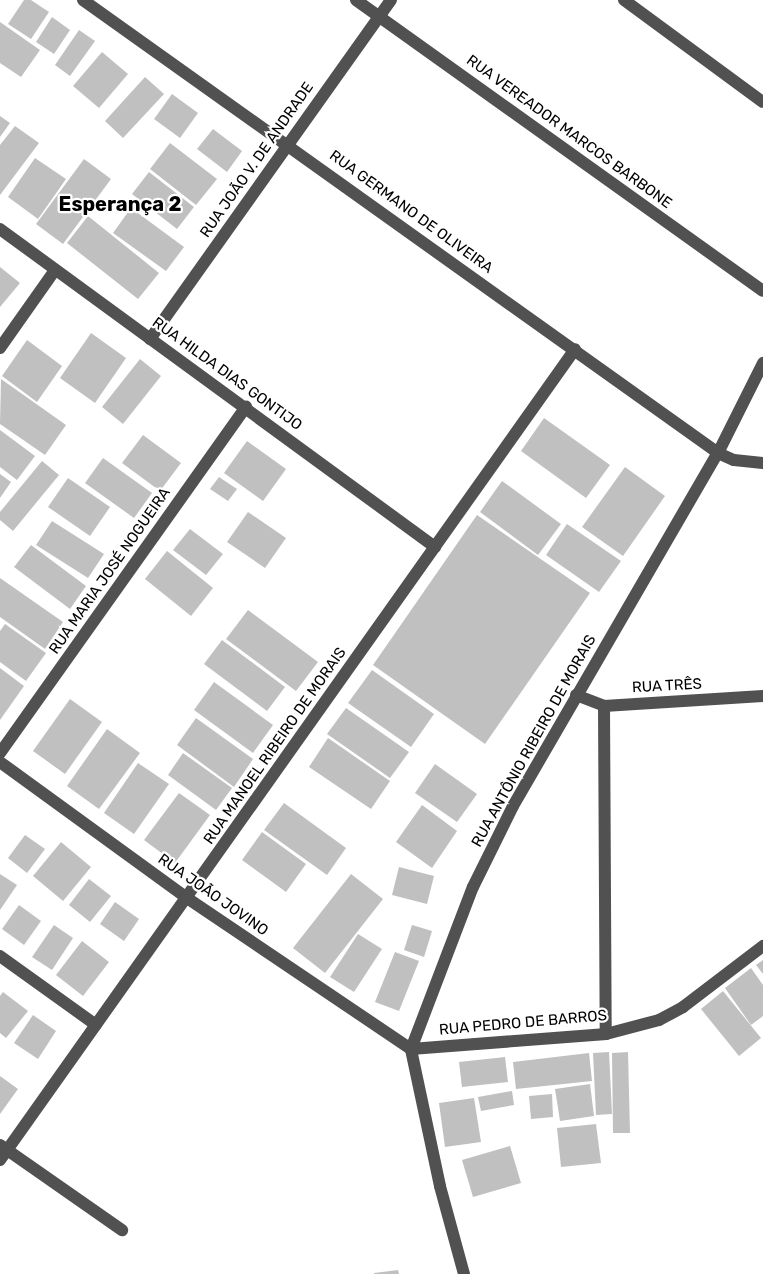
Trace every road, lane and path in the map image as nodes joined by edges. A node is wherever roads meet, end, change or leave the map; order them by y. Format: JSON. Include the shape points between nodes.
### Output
{"nodes":[{"id":1,"x":83,"y":0,"type":"edge"},
{"id":2,"x":356,"y":0,"type":"edge"},
{"id":3,"x":391,"y":0,"type":"edge"},
{"id":4,"x":624,"y":0,"type":"edge"},
{"id":5,"x":379,"y":17,"type":"junction"},
{"id":6,"x":763,"y":102,"type":"edge"},
{"id":7,"x":288,"y":144,"type":"junction"},
{"id":8,"x":0,"y":229,"type":"edge"},
{"id":9,"x":55,"y":270,"type":"junction"},
{"id":10,"x":763,"y":291,"type":"edge"},
{"id":11,"x":150,"y":339,"type":"junction"},
{"id":12,"x":0,"y":348,"type":"edge"},
{"id":13,"x":575,"y":349,"type":"junction"},
{"id":14,"x":763,"y":362,"type":"edge"},
{"id":15,"x":246,"y":407,"type":"junction"},
{"id":16,"x":718,"y":453,"type":"junction"},
{"id":17,"x":763,"y":462,"type":"edge"},
{"id":18,"x":434,"y":547,"type":"junction"},
{"id":19,"x":576,"y":695,"type":"junction"},
{"id":20,"x":763,"y":696,"type":"edge"},
{"id":21,"x":604,"y":706,"type":"junction"},
{"id":22,"x":0,"y":753,"type":"edge"},
{"id":23,"x":0,"y":762,"type":"edge"},
{"id":24,"x":188,"y":898,"type":"junction"},
{"id":25,"x":763,"y":946,"type":"edge"},
{"id":26,"x":0,"y":956,"type":"edge"},
{"id":27,"x":96,"y":1025,"type":"junction"},
{"id":28,"x":606,"y":1034,"type":"junction"},
{"id":29,"x":411,"y":1049,"type":"junction"},
{"id":30,"x":2,"y":1152,"type":"edge"},
{"id":31,"x":122,"y":1230,"type":"dead end"},
{"id":32,"x":464,"y":1274,"type":"edge"}],
"edges":[{"from":1,"to":7,"type":"street","name":"RUA GERMANO DE OLIVEIRA"},
{"from":2,"to":5,"type":"street","name":"RUA VEREADOR MARCOS BARBONE"},
{"from":3,"to":5,"type":"street","name":"RUA JOÃO V. DE ANDRADE"},
{"from":4,"to":6,"type":"street"},
{"from":5,"to":7,"type":"street","name":"RUA JOÃO V. DE ANDRADE"},
{"from":5,"to":10,"type":"street","name":"RUA VEREADOR MARCOS BARBONE"},
{"from":7,"to":11,"type":"street","name":"RUA JOÃO V. DE ANDRADE"},
{"from":7,"to":13,"type":"street","name":"RUA GERMANO DE OLIVEIRA"},
{"from":8,"to":9,"type":"street","name":"RUA HILDA DIAS GONTIJO"},
{"from":9,"to":11,"type":"street","name":"RUA HILDA DIAS GONTIJO"},
{"from":9,"to":12,"type":"street"},
{"from":11,"to":15,"type":"street","name":"RUA HILDA DIAS GONTIJO"},
{"from":13,"to":16,"type":"street","name":"RUA GERMANO DE OLIVEIRA"},
{"from":13,"to":18,"type":"street","name":"RUA MANOEL RIBEIRO DE MORAIS"},
{"from":14,"to":16,"type":"street","name":"RUA ANTÔNIO RIBEIRO DE MORAIS"},
{"from":15,"to":18,"type":"street","name":"RUA HILDA DIAS GONTIJO"},
{"from":15,"to":22,"type":"street","name":"RUA MARIA JOSÉ NOGUEIRA"},
{"from":16,"to":17,"type":"street","name":"RUA GERMANO DE OLIVEIRA","via":[[734,460]]},
{"from":16,"to":19,"type":"street","name":"RUA ANTÔNIO RIBEIRO DE MORAIS"},
{"from":18,"to":24,"type":"street","name":"RUA MANOEL RIBEIRO DE MORAIS"},
{"from":19,"to":21,"type":"street","name":"RUA TRÊS"},
{"from":19,"to":29,"type":"street","name":"RUA ANTÔNIO RIBEIRO DE MORAIS","via":[[513,806],[473,887]]},
{"from":20,"to":21,"type":"street","name":"RUA TRÊS"},
{"from":21,"to":28,"type":"street"},
{"from":23,"to":24,"type":"street","name":"RUA JOÃO JOVINO"},
{"from":24,"to":27,"type":"street","name":"RUA MANOEL RIBEIRO DE MORAIS"},
{"from":24,"to":29,"type":"street","name":"RUA JOÃO JOVINO"},
{"from":25,"to":28,"type":"street","name":"RUA PEDRO DE BARROS","via":[[683,1007],[659,1020]]},
{"from":26,"to":27,"type":"street"},
{"from":27,"to":30,"type":"street","name":"RUA MANOEL RIBEIRO DE MORAIS"},
{"from":28,"to":29,"type":"street","name":"RUA PEDRO DE BARROS"},
{"from":29,"to":32,"type":"street"},
{"from":30,"to":31,"type":"street"}]}
